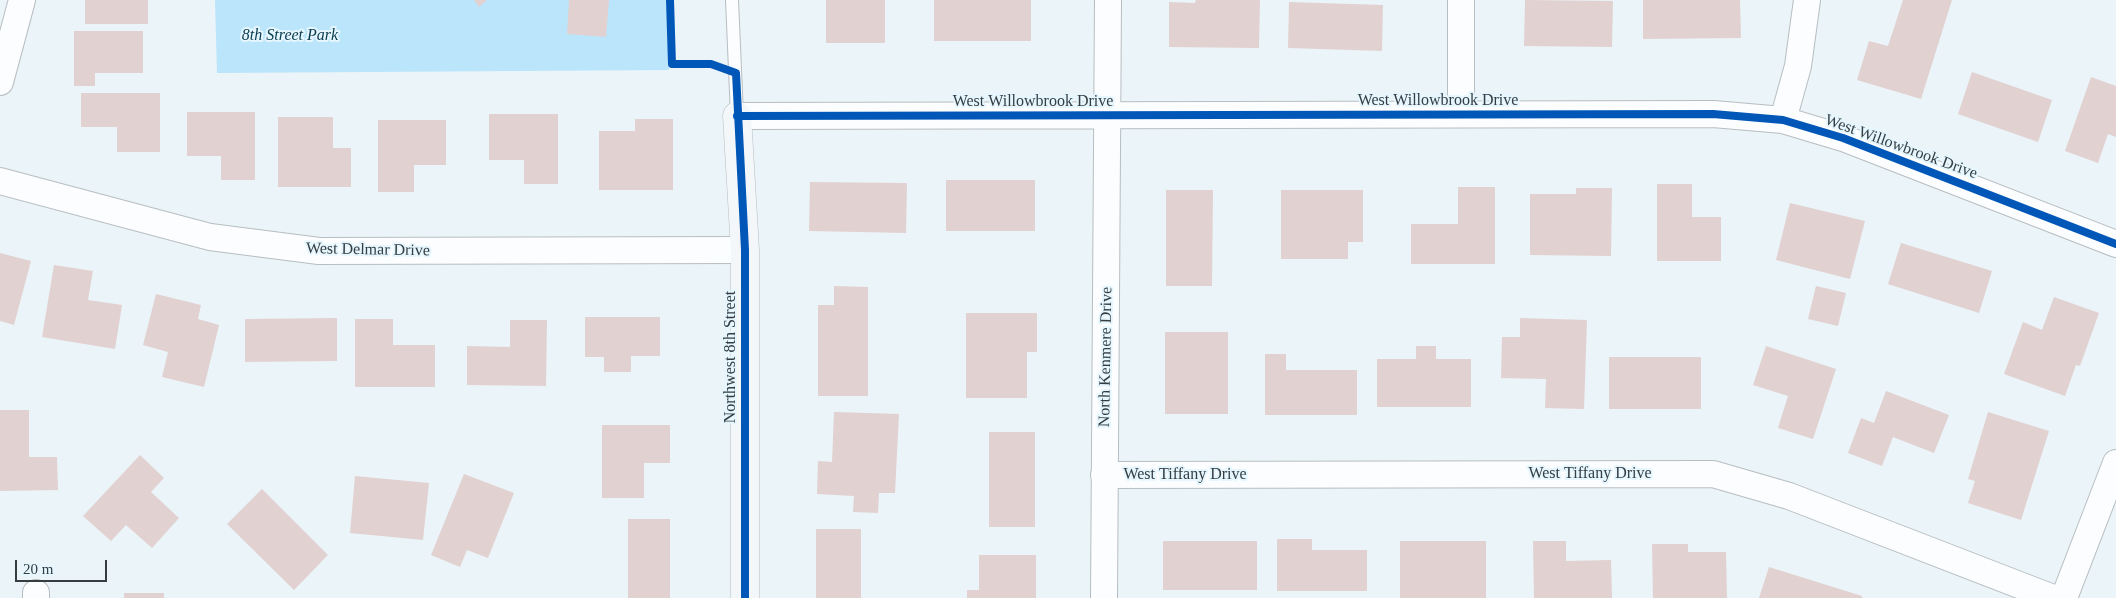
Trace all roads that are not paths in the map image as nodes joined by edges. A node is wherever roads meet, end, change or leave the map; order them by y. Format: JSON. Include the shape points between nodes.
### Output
{"nodes":[{"id":1,"x":22,"y":0,"type":"edge"},
{"id":2,"x":732,"y":0,"type":"edge"},
{"id":3,"x":1108,"y":0,"type":"edge"},
{"id":4,"x":1460,"y":0,"type":"edge"},
{"id":5,"x":1807,"y":0,"type":"edge"},
{"id":6,"x":0,"y":82,"type":"edge"},
{"id":7,"x":1461,"y":114,"type":"junction"},
{"id":8,"x":1108,"y":115,"type":"junction"},
{"id":9,"x":737,"y":116,"type":"junction"},
{"id":10,"x":1782,"y":120,"type":"junction"},
{"id":11,"x":0,"y":181,"type":"edge"},
{"id":12,"x":2116,"y":244,"type":"edge"},
{"id":13,"x":745,"y":250,"type":"junction"},
{"id":14,"x":2116,"y":463,"type":"edge"},
{"id":15,"x":1104,"y":475,"type":"junction"},
{"id":16,"x":745,"y":598,"type":"edge"},
{"id":17,"x":1104,"y":598,"type":"edge"},
{"id":18,"x":2052,"y":598,"type":"edge"},
{"id":19,"x":2064,"y":598,"type":"edge"}],
"edges":[{"from":1,"to":6,"type":"street"},
{"from":2,"to":9,"type":"lane"},
{"from":3,"to":8,"type":"street","name":"North Kenmere Drive"},
{"from":4,"to":7,"type":"street"},
{"from":5,"to":10,"type":"street","via":[[1798,66]]},
{"from":7,"to":8,"type":"street","name":"West Willowbrook Drive"},
{"from":7,"to":10,"type":"street","name":"West Willowbrook Drive","via":[[1713,114]]},
{"from":8,"to":9,"type":"street","name":"West Willowbrook Drive"},
{"from":8,"to":15,"type":"street","name":"North Kenmere Drive"},
{"from":9,"to":13,"type":"street","name":"Northwest 8th Street"},
{"from":10,"to":12,"type":"street","name":"West Willowbrook Drive","via":[[1843,138]]},
{"from":11,"to":13,"type":"street","name":"West Delmar Drive","via":[[210,237],[319,251]]},
{"from":13,"to":16,"type":"street","name":"Northwest 8th Street"},
{"from":14,"to":19,"type":"street"},
{"from":15,"to":17,"type":"street","name":"North Kenmere Drive"},
{"from":15,"to":18,"type":"street","name":"West Tiffany Drive","via":[[1713,474],[1789,496]]}]}
